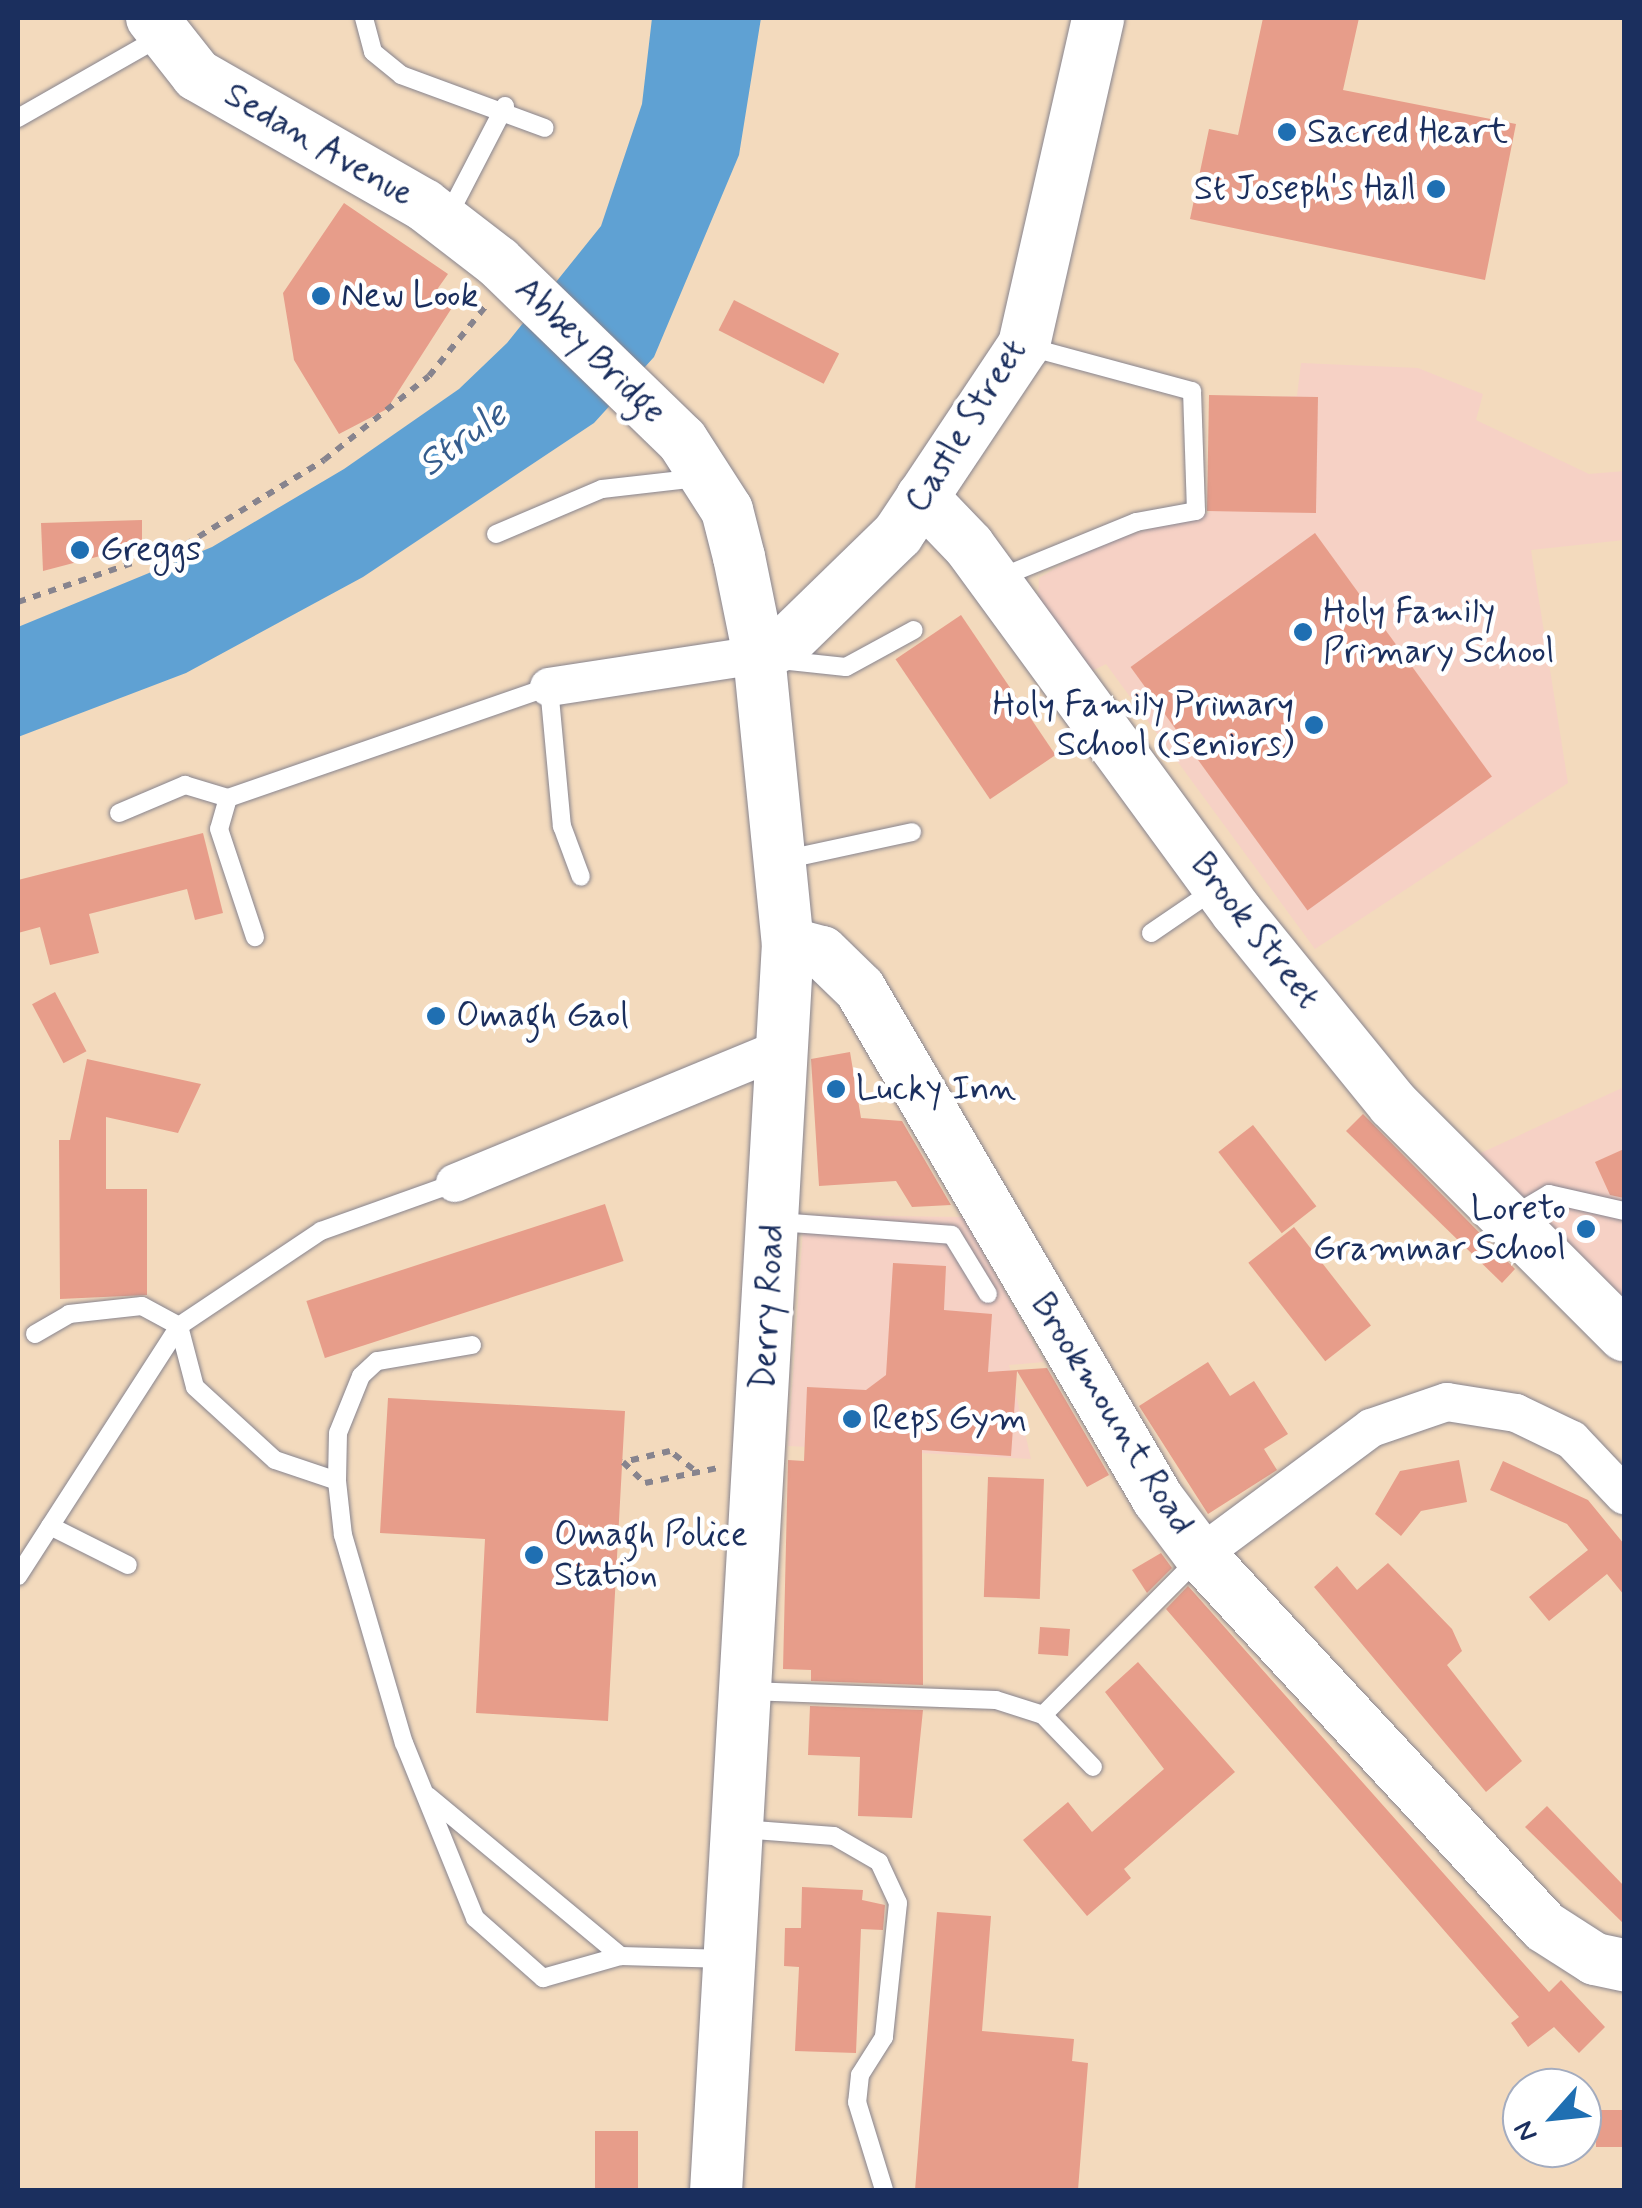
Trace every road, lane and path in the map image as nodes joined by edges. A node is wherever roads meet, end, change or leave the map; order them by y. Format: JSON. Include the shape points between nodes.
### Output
{"nodes":[{"id":1,"x":364,"y":18,"type":"edge"},
{"id":2,"x":1098,"y":18,"type":"edge"},
{"id":3,"x":157,"y":27,"type":"edge"},
{"id":4,"x":505,"y":106,"type":"junction"},
{"id":5,"x":19,"y":113,"type":"edge"},
{"id":6,"x":546,"y":128,"type":"dead end"},
{"id":7,"x":445,"y":220,"type":"junction"},
{"id":8,"x":486,"y":279,"type":"junction"},
{"id":9,"x":1024,"y":345,"type":"junction"},
{"id":10,"x":696,"y":459,"type":"junction"},
{"id":11,"x":922,"y":497,"type":"junction"},
{"id":12,"x":496,"y":534,"type":"dead end"},
{"id":13,"x":995,"y":582,"type":"junction"},
{"id":14,"x":18,"y":602,"type":"edge"},
{"id":15,"x":914,"y":630,"type":"dead end"},
{"id":16,"x":758,"y":655,"type":"junction"},
{"id":17,"x":549,"y":687,"type":"junction"},
{"id":18,"x":228,"y":798,"type":"junction"},
{"id":19,"x":119,"y":814,"type":"dead end"},
{"id":20,"x":912,"y":832,"type":"dead end"},
{"id":21,"x":782,"y":860,"type":"junction"},
{"id":22,"x":581,"y":877,"type":"dead end"},
{"id":23,"x":1219,"y":887,"type":"junction"},
{"id":24,"x":1151,"y":933,"type":"dead end"},
{"id":25,"x":255,"y":936,"type":"dead end"},
{"id":26,"x":788,"y":943,"type":"junction"},
{"id":27,"x":780,"y":1049,"type":"junction"},
{"id":28,"x":455,"y":1183,"type":"joint"},
{"id":29,"x":1624,"y":1211,"type":"edge"},
{"id":30,"x":1512,"y":1217,"type":"junction"},
{"id":31,"x":772,"y":1222,"type":"junction"},
{"id":32,"x":988,"y":1294,"type":"dead end"},
{"id":33,"x":179,"y":1326,"type":"junction"},
{"id":34,"x":35,"y":1334,"type":"dead end"},
{"id":35,"x":1624,"y":1335,"type":"edge"},
{"id":36,"x":472,"y":1345,"type":"dead end"},
{"id":37,"x":760,"y":1467,"type":"junction"},
{"id":38,"x":692,"y":1469,"type":"junction"},
{"id":39,"x":337,"y":1481,"type":"junction"},
{"id":40,"x":1624,"y":1496,"type":"edge"},
{"id":41,"x":50,"y":1526,"type":"junction"},
{"id":42,"x":1200,"y":1556,"type":"junction"},
{"id":43,"x":128,"y":1565,"type":"dead end"},
{"id":44,"x":18,"y":1576,"type":"edge"},
{"id":45,"x":748,"y":1691,"type":"junction"},
{"id":46,"x":1043,"y":1715,"type":"junction"},
{"id":47,"x":1093,"y":1767,"type":"dead end"},
{"id":48,"x":428,"y":1796,"type":"junction"},
{"id":49,"x":461,"y":1823,"type":"junction"},
{"id":50,"x":741,"y":1828,"type":"junction"},
{"id":51,"x":447,"y":1847,"type":"junction"},
{"id":52,"x":621,"y":1956,"type":"junction"},
{"id":53,"x":733,"y":1959,"type":"junction"},
{"id":54,"x":1624,"y":1966,"type":"edge"},
{"id":55,"x":716,"y":2190,"type":"edge"},
{"id":56,"x":884,"y":2190,"type":"edge"}],
"edges":[{"from":1,"to":4,"type":"lane","via":[[373,52],[401,75]]},
{"from":2,"to":9,"type":"street","name":"Castle Street"},
{"from":3,"to":5,"type":"lane"},
{"from":3,"to":7,"type":"street","name":"Sedan Avenue","via":[[196,75]]},
{"from":4,"to":6,"type":"lane"},
{"from":4,"to":7,"type":"lane"},
{"from":7,"to":8,"type":"street","name":"Sedan Avenue"},
{"from":8,"to":10,"type":"street","name":"Abbey Bridge"},
{"from":8,"to":14,"type":"path","via":[[486,307],[429,376],[324,460],[184,545]]},
{"from":9,"to":11,"type":"street","name":"Castle Street"},
{"from":9,"to":13,"type":"lane","via":[[1192,391],[1196,511],[1091,538]]},
{"from":10,"to":12,"type":"lane"},
{"from":10,"to":16,"type":"street","name":"Derry Road","via":[[727,510]]},
{"from":11,"to":13,"type":"street","name":"Brook Street"},
{"from":11,"to":16,"type":"street","name":"Castle Street","via":[[898,534],[812,620]]},
{"from":13,"to":23,"type":"street","name":"Brook Street"},
{"from":15,"to":16,"type":"lane","via":[[846,667]]},
{"from":16,"to":17,"type":"street"},
{"from":16,"to":21,"type":"street","name":"Derry Road"},
{"from":17,"to":18,"type":"lane"},
{"from":17,"to":22,"type":"lane","via":[[562,826]]},
{"from":18,"to":19,"type":"lane","via":[[184,785]]},
{"from":18,"to":25,"type":"lane","via":[[219,829]]},
{"from":20,"to":21,"type":"lane"},
{"from":21,"to":26,"type":"street","name":"Derry Road"},
{"from":23,"to":24,"type":"lane"},
{"from":23,"to":30,"type":"street","name":"Brook Street","via":[[1394,1104]]},
{"from":26,"to":27,"type":"street","name":"Derry Road"},
{"from":26,"to":42,"type":"street","name":"Brookmount Road","via":[[822,952],[860,989],[1158,1500]]},
{"from":27,"to":28,"type":"street"},
{"from":27,"to":31,"type":"street","name":"Derry Road"},
{"from":28,"to":33,"type":"lane","via":[[320,1232]]},
{"from":29,"to":30,"type":"lane","via":[[1549,1194]]},
{"from":30,"to":35,"type":"street","name":"Brook Street"},
{"from":31,"to":32,"type":"lane","via":[[952,1235]]},
{"from":31,"to":37,"type":"street","name":"Derry Road"},
{"from":33,"to":34,"type":"lane","via":[[142,1306],[69,1314]]},
{"from":33,"to":39,"type":"lane","via":[[195,1387],[275,1460]]},
{"from":33,"to":41,"type":"lane"},
{"from":36,"to":39,"type":"lane","via":[[388,1358],[360,1376],[338,1433]]},
{"from":37,"to":38,"type":"path"},
{"from":37,"to":45,"type":"street","name":"Derry Road"},
{"from":38,"to":38,"type":"path","via":[[644,1482],[623,1462],[670,1450]]},
{"from":39,"to":48,"type":"lane","via":[[343,1535]]},
{"from":40,"to":42,"type":"street","via":[[1572,1440],[1516,1413],[1447,1402],[1371,1428]]},
{"from":41,"to":43,"type":"lane"},
{"from":41,"to":44,"type":"lane"},
{"from":42,"to":46,"type":"lane"},
{"from":42,"to":54,"type":"street","name":"Brookmount Road","via":[[1544,1927],[1594,1959]]},
{"from":45,"to":46,"type":"lane","via":[[996,1700]]},
{"from":45,"to":50,"type":"street","name":"Derry Road"},
{"from":46,"to":47,"type":"lane"},
{"from":48,"to":49,"type":"lane"},
{"from":48,"to":51,"type":"lane"},
{"from":49,"to":51,"type":"lane"},
{"from":49,"to":52,"type":"lane"},
{"from":50,"to":53,"type":"street","name":"Derry Road"},
{"from":50,"to":56,"type":"lane","via":[[834,1836],[880,1862],[898,1903],[884,2037],[860,2075],[857,2102]]},
{"from":51,"to":52,"type":"lane","via":[[475,1918],[519,1965],[543,1978],[569,1976]]},
{"from":52,"to":53,"type":"lane"},
{"from":53,"to":55,"type":"street","name":"Derry Road"}]}
